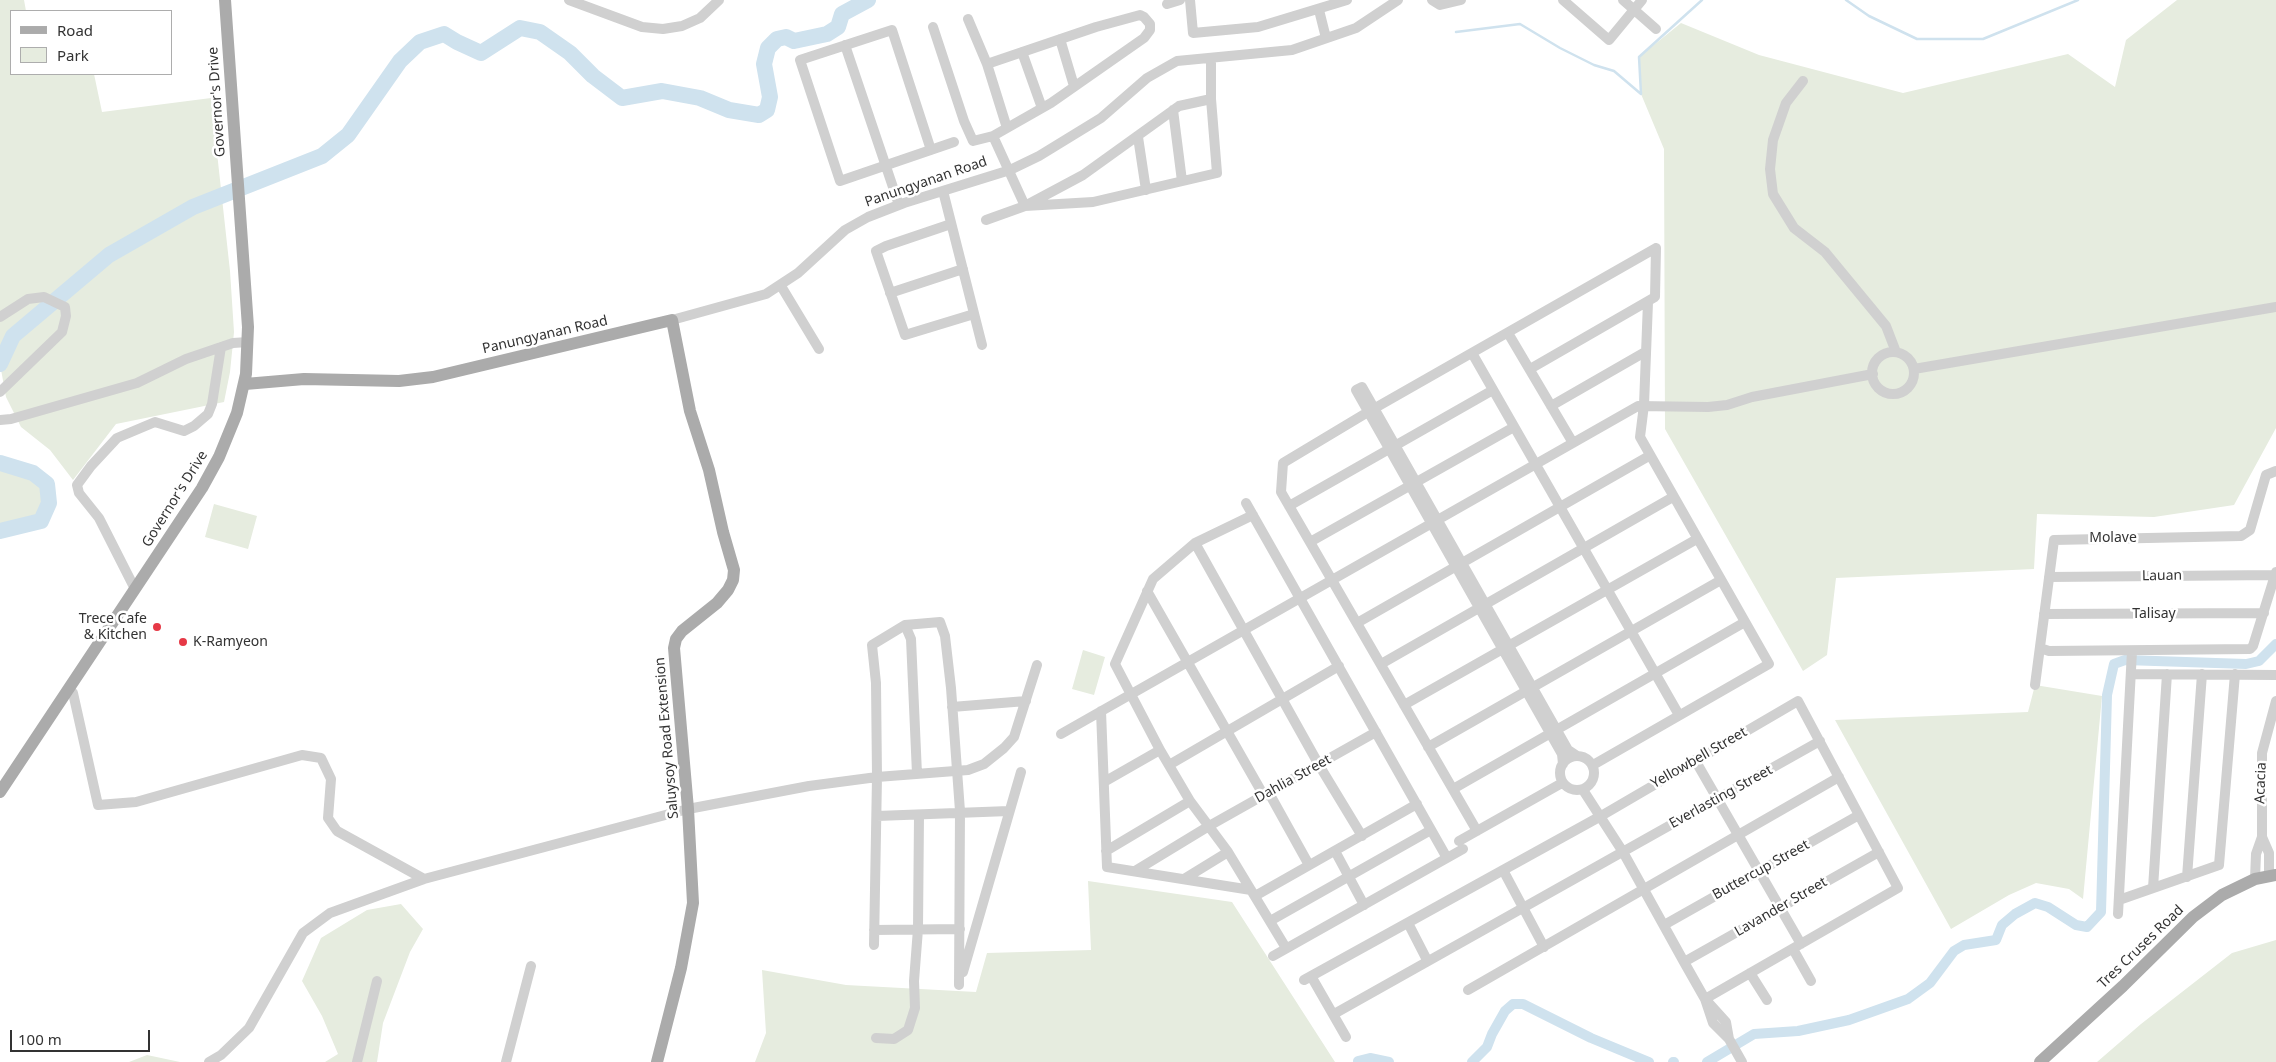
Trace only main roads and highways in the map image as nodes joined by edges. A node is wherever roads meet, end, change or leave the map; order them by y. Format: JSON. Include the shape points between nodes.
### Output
{"nodes":[{"id":1,"x":225,"y":0,"type":"edge"},
{"id":2,"x":672,"y":320,"type":"joint"},
{"id":3,"x":244,"y":384,"type":"junction"},
{"id":4,"x":0,"y":792,"type":"edge"},
{"id":5,"x":2272,"y":875,"type":"edge"},
{"id":6,"x":658,"y":1062,"type":"edge"},
{"id":7,"x":2040,"y":1062,"type":"edge"}],
"edges":[{"from":1,"to":3,"type":"main road","name":"Governor's Drive","via":[[248,342]]},
{"from":2,"to":3,"type":"main road","name":"Panungyanan Road","via":[[433,377],[399,381],[316,378]]},
{"from":2,"to":6,"type":"main road","name":"Saluysoy Road Extension","via":[[690,411],[709,470],[734,570],[728,590],[682,631],[674,648],[693,903]]},
{"from":3,"to":4,"type":"main road","name":"Governor's Drive","via":[[233,426],[211,474]]},
{"from":5,"to":7,"type":"main road","name":"Tres Cruses Road","via":[[2255,879],[2222,895],[2193,917]]}]}
